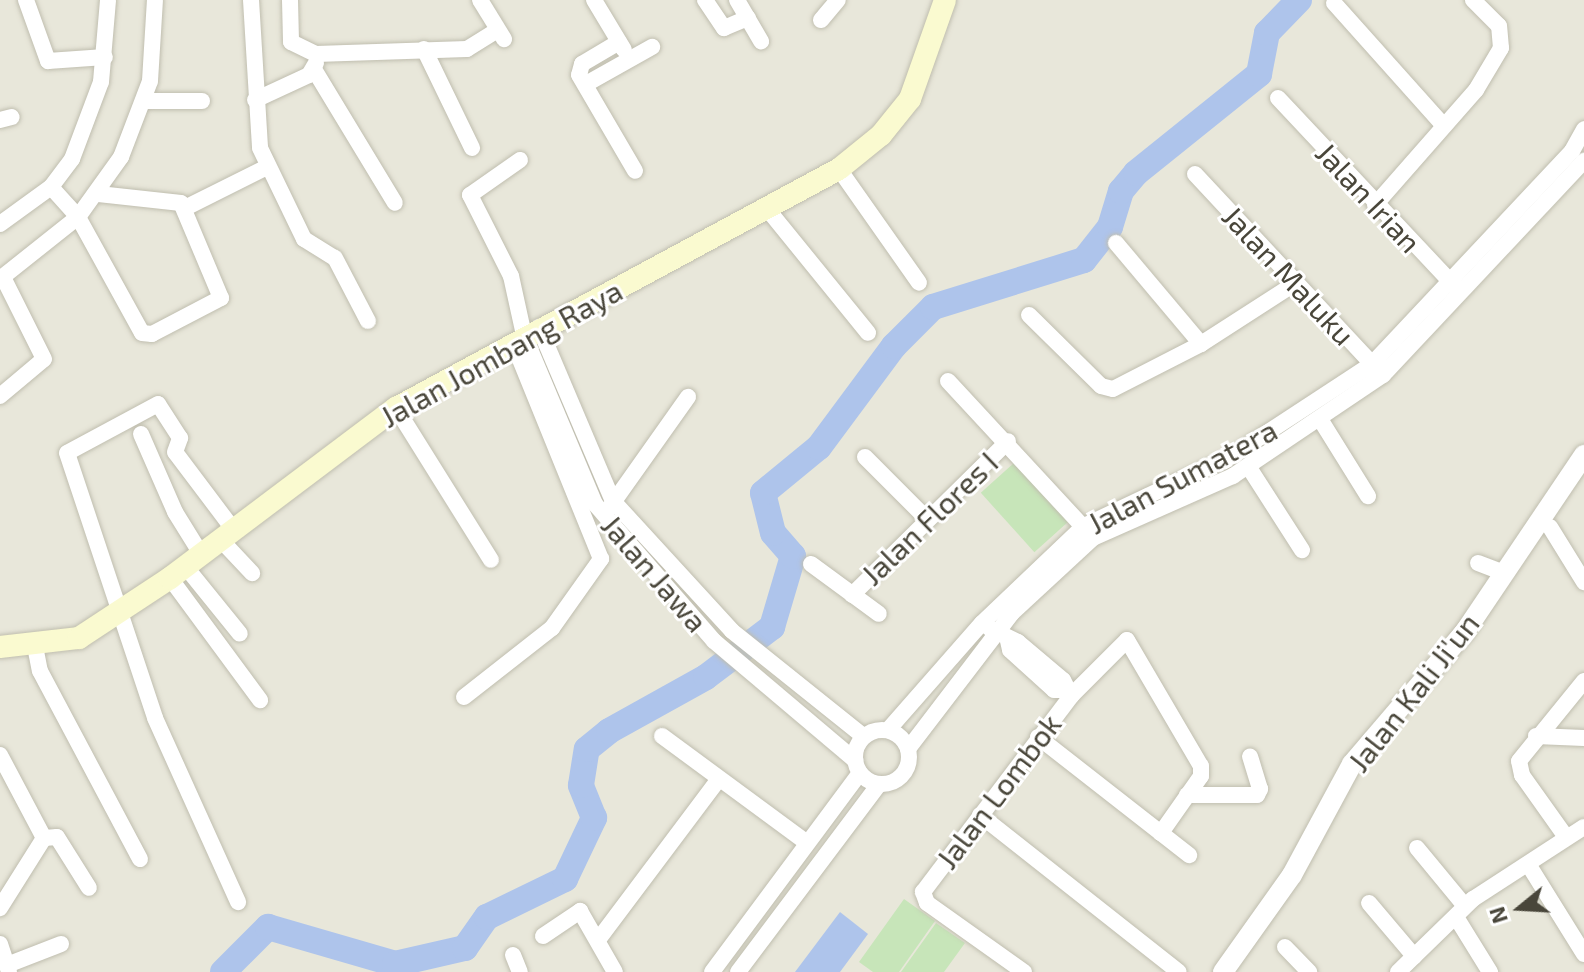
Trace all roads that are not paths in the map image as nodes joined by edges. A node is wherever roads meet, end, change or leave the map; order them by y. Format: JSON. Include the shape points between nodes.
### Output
{"nodes":[{"id":1,"x":26,"y":0,"type":"edge"},
{"id":2,"x":108,"y":0,"type":"edge"},
{"id":3,"x":155,"y":0,"type":"edge"},
{"id":4,"x":251,"y":0,"type":"edge"},
{"id":5,"x":290,"y":0,"type":"edge"},
{"id":6,"x":480,"y":0,"type":"edge"},
{"id":7,"x":594,"y":0,"type":"edge"},
{"id":8,"x":705,"y":0,"type":"edge"},
{"id":9,"x":737,"y":0,"type":"edge"},
{"id":10,"x":838,"y":0,"type":"edge"},
{"id":11,"x":944,"y":0,"type":"edge"},
{"id":12,"x":1473,"y":0,"type":"edge"},
{"id":13,"x":1334,"y":3,"type":"dead end"},
{"id":14,"x":748,"y":18,"type":"junction"},
{"id":15,"x":821,"y":20,"type":"dead end"},
{"id":16,"x":761,"y":41,"type":"dead end"},
{"id":17,"x":619,"y":42,"type":"junction"},
{"id":18,"x":652,"y":47,"type":"dead end"},
{"id":19,"x":424,"y":49,"type":"junction"},
{"id":20,"x":316,"y":54,"type":"junction"},
{"id":21,"x":105,"y":57,"type":"junction"},
{"id":22,"x":629,"y":59,"type":"junction"},
{"id":23,"x":315,"y":71,"type":"junction"},
{"id":24,"x":586,"y":84,"type":"junction"},
{"id":25,"x":1278,"y":98,"type":"dead end"},
{"id":26,"x":255,"y":100,"type":"junction"},
{"id":27,"x":145,"y":101,"type":"junction"},
{"id":28,"x":202,"y":101,"type":"dead end"},
{"id":29,"x":1443,"y":125,"type":"junction"},
{"id":30,"x":1584,"y":129,"type":"edge"},
{"id":31,"x":472,"y":148,"type":"dead end"},
{"id":32,"x":520,"y":160,"type":"dead end"},
{"id":33,"x":1584,"y":161,"type":"edge"},
{"id":34,"x":267,"y":167,"type":"junction"},
{"id":35,"x":839,"y":169,"type":"junction"},
{"id":36,"x":635,"y":171,"type":"dead end"},
{"id":37,"x":1195,"y":174,"type":"dead end"},
{"id":38,"x":51,"y":187,"type":"junction"},
{"id":39,"x":98,"y":194,"type":"junction"},
{"id":40,"x":395,"y":203,"type":"dead end"},
{"id":41,"x":1375,"y":205,"type":"junction"},
{"id":42,"x":185,"y":208,"type":"junction"},
{"id":43,"x":769,"y":211,"type":"junction"},
{"id":44,"x":78,"y":217,"type":"junction"},
{"id":45,"x":0,"y":224,"type":"edge"},
{"id":46,"x":1116,"y":243,"type":"dead end"},
{"id":47,"x":2,"y":278,"type":"edge"},
{"id":48,"x":919,"y":283,"type":"dead end"},
{"id":49,"x":1294,"y":284,"type":"junction"},
{"id":50,"x":1456,"y":288,"type":"junction"},
{"id":51,"x":1029,"y":315,"type":"dead end"},
{"id":52,"x":368,"y":321,"type":"dead end"},
{"id":53,"x":868,"y":333,"type":"dead end"},
{"id":54,"x":526,"y":335,"type":"junction"},
{"id":55,"x":1201,"y":344,"type":"junction"},
{"id":56,"x":1378,"y":369,"type":"junction"},
{"id":57,"x":948,"y":381,"type":"dead end"},
{"id":58,"x":0,"y":396,"type":"edge"},
{"id":59,"x":688,"y":397,"type":"dead end"},
{"id":60,"x":396,"y":408,"type":"junction"},
{"id":61,"x":1320,"y":419,"type":"junction"},
{"id":62,"x":141,"y":434,"type":"dead end"},
{"id":63,"x":1008,"y":441,"type":"junction"},
{"id":64,"x":1584,"y":455,"type":"edge"},
{"id":65,"x":865,"y":457,"type":"dead end"},
{"id":66,"x":1248,"y":466,"type":"junction"},
{"id":67,"x":190,"y":472,"type":"junction"},
{"id":68,"x":167,"y":489,"type":"junction"},
{"id":69,"x":1368,"y":496,"type":"dead end"},
{"id":70,"x":613,"y":501,"type":"junction"},
{"id":71,"x":604,"y":517,"type":"junction"},
{"id":72,"x":926,"y":518,"type":"junction"},
{"id":73,"x":1550,"y":527,"type":"dead end"},
{"id":74,"x":1088,"y":532,"type":"junction"},
{"id":75,"x":226,"y":534,"type":"junction"},
{"id":76,"x":1302,"y":550,"type":"dead end"},
{"id":77,"x":491,"y":560,"type":"dead end"},
{"id":78,"x":1478,"y":563,"type":"dead end"},
{"id":79,"x":811,"y":564,"type":"dead end"},
{"id":80,"x":185,"y":566,"type":"junction"},
{"id":81,"x":252,"y":573,"type":"dead end"},
{"id":82,"x":1504,"y":573,"type":"junction"},
{"id":83,"x":1584,"y":582,"type":"edge"},
{"id":84,"x":852,"y":595,"type":"junction"},
{"id":85,"x":879,"y":614,"type":"dead end"},
{"id":86,"x":118,"y":616,"type":"junction"},
{"id":87,"x":730,"y":629,"type":"junction"},
{"id":88,"x":995,"y":632,"type":"junction"},
{"id":89,"x":240,"y":634,"type":"dead end"},
{"id":90,"x":35,"y":646,"type":"junction"},
{"id":91,"x":718,"y":646,"type":"junction"},
{"id":92,"x":0,"y":647,"type":"edge"},
{"id":93,"x":1584,"y":681,"type":"edge"},
{"id":94,"x":1068,"y":693,"type":"junction"},
{"id":95,"x":464,"y":697,"type":"dead end"},
{"id":96,"x":260,"y":700,"type":"dead end"},
{"id":97,"x":888,"y":730,"type":"junction"},
{"id":98,"x":662,"y":736,"type":"dead end"},
{"id":99,"x":863,"y":736,"type":"junction"},
{"id":100,"x":1536,"y":736,"type":"junction"},
{"id":101,"x":1038,"y":737,"type":"junction"},
{"id":102,"x":1584,"y":738,"type":"edge"},
{"id":103,"x":908,"y":749,"type":"junction"},
{"id":104,"x":0,"y":755,"type":"edge"},
{"id":105,"x":1250,"y":756,"type":"dead end"},
{"id":106,"x":857,"y":767,"type":"junction"},
{"id":107,"x":719,"y":779,"type":"junction"},
{"id":108,"x":879,"y":784,"type":"junction"},
{"id":109,"x":1187,"y":795,"type":"junction"},
{"id":110,"x":980,"y":815,"type":"junction"},
{"id":111,"x":1584,"y":827,"type":"edge"},
{"id":112,"x":1161,"y":833,"type":"junction"},
{"id":113,"x":1566,"y":837,"type":"junction"},
{"id":114,"x":44,"y":838,"type":"junction"},
{"id":115,"x":807,"y":843,"type":"junction"},
{"id":116,"x":1417,"y":848,"type":"dead end"},
{"id":117,"x":1189,"y":855,"type":"dead end"},
{"id":118,"x":140,"y":859,"type":"dead end"},
{"id":119,"x":1528,"y":864,"type":"junction"},
{"id":120,"x":89,"y":888,"type":"dead end"},
{"id":121,"x":238,"y":902,"type":"dead end"},
{"id":122,"x":1369,"y":903,"type":"dead end"},
{"id":123,"x":0,"y":908,"type":"edge"},
{"id":124,"x":1460,"y":912,"type":"junction"},
{"id":125,"x":543,"y":936,"type":"dead end"},
{"id":126,"x":598,"y":940,"type":"junction"},
{"id":127,"x":0,"y":944,"type":"edge"},
{"id":128,"x":61,"y":944,"type":"dead end"},
{"id":129,"x":1285,"y":947,"type":"dead end"},
{"id":130,"x":729,"y":950,"type":"junction"},
{"id":131,"x":1584,"y":954,"type":"edge"},
{"id":132,"x":513,"y":955,"type":"dead end"},
{"id":133,"x":1414,"y":956,"type":"junction"},
{"id":134,"x":8,"y":968,"type":"edge"},
{"id":135,"x":746,"y":969,"type":"edge"},
{"id":136,"x":520,"y":972,"type":"edge"},
{"id":137,"x":615,"y":972,"type":"edge"},
{"id":138,"x":712,"y":972,"type":"edge"},
{"id":139,"x":1024,"y":972,"type":"edge"},
{"id":140,"x":1179,"y":972,"type":"edge"},
{"id":141,"x":1223,"y":972,"type":"edge"},
{"id":142,"x":1309,"y":972,"type":"edge"},
{"id":143,"x":1398,"y":972,"type":"edge"},
{"id":144,"x":1490,"y":972,"type":"edge"}],
"edges":[{"from":1,"to":21,"type":"street","via":[[48,61]]},
{"from":2,"to":21,"type":"street"},
{"from":3,"to":27,"type":"street"},
{"from":4,"to":26,"type":"street"},
{"from":5,"to":20,"type":"street","via":[[291,42]]},
{"from":6,"to":19,"type":"street","via":[[501,34],[467,49]]},
{"from":7,"to":17,"type":"street"},
{"from":8,"to":14,"type":"street","via":[[724,28]]},
{"from":9,"to":14,"type":"street"},
{"from":10,"to":15,"type":"street"},
{"from":11,"to":35,"type":"main road","name":"Jalan Jombang Raya","via":[[910,99],[881,135]]},
{"from":12,"to":29,"type":"street","via":[[1499,26],[1502,38],[1490,71]]},
{"from":13,"to":29,"type":"street"},
{"from":14,"to":16,"type":"street"},
{"from":17,"to":22,"type":"street"},
{"from":17,"to":24,"type":"street","via":[[582,64],[579,75]]},
{"from":18,"to":22,"type":"street"},
{"from":19,"to":20,"type":"street"},
{"from":19,"to":31,"type":"street"},
{"from":20,"to":23,"type":"street"},
{"from":21,"to":38,"type":"street","via":[[89,123]]},
{"from":22,"to":24,"type":"street"},
{"from":23,"to":26,"type":"street"},
{"from":23,"to":40,"type":"street"},
{"from":24,"to":36,"type":"street"},
{"from":25,"to":41,"type":"street","name":"Jalan Irian"},
{"from":26,"to":34,"type":"street","via":[[257,140]]},
{"from":27,"to":28,"type":"street"},
{"from":27,"to":39,"type":"street"},
{"from":29,"to":41,"type":"street"},
{"from":30,"to":50,"type":"street","name":"Jalan Sumatera","via":[[1572,151]]},
{"from":32,"to":54,"type":"street","via":[[470,195],[511,276]]},
{"from":33,"to":50,"type":"street","name":"Jalan Sumatera"},
{"from":34,"to":42,"type":"street"},
{"from":34,"to":52,"type":"street","via":[[304,239],[335,258]]},
{"from":35,"to":43,"type":"main road","name":"Jalan Jombang Raya"},
{"from":35,"to":48,"type":"street"},
{"from":37,"to":49,"type":"street","name":"Jalan Maluku"},
{"from":38,"to":44,"type":"street"},
{"from":38,"to":45,"type":"street"},
{"from":39,"to":42,"type":"street","via":[[176,200]]},
{"from":39,"to":44,"type":"street"},
{"from":41,"to":50,"type":"street","name":"Jalan Irian"},
{"from":42,"to":44,"type":"street","via":[[223,295],[152,334],[138,328]]},
{"from":43,"to":53,"type":"street"},
{"from":43,"to":54,"type":"main road","name":"Jalan Jombang Raya"},
{"from":44,"to":47,"type":"street"},
{"from":46,"to":55,"type":"street"},
{"from":47,"to":58,"type":"street","via":[[44,359]]},
{"from":49,"to":55,"type":"street"},
{"from":49,"to":56,"type":"street","name":"Jalan Maluku"},
{"from":50,"to":56,"type":"street","name":"Jalan Sumatera"},
{"from":51,"to":55,"type":"street","via":[[1110,390],[1133,383]]},
{"from":54,"to":60,"type":"main road","name":"Jalan Jombang Raya"},
{"from":54,"to":70,"type":"street","name":"Jalan Jawa"},
{"from":54,"to":71,"type":"street","name":"Jalan Jawa"},
{"from":54,"to":95,"type":"street","via":[[601,559],[552,628]]},
{"from":56,"to":61,"type":"street","name":"Jalan Sumatera"},
{"from":56,"to":74,"type":"street","name":"Jalan Sumatera","via":[[1230,457]]},
{"from":57,"to":63,"type":"street"},
{"from":59,"to":70,"type":"street"},
{"from":60,"to":75,"type":"main road","name":"Jalan Jombang Raya"},
{"from":60,"to":77,"type":"street"},
{"from":61,"to":66,"type":"street","name":"Jalan Sumatera"},
{"from":61,"to":69,"type":"street"},
{"from":62,"to":68,"type":"street"},
{"from":63,"to":72,"type":"street","name":"Jalan Flores I"},
{"from":63,"to":74,"type":"street"},
{"from":64,"to":82,"type":"street","name":"Jalan Kali Ji'un"},
{"from":65,"to":72,"type":"street"},
{"from":66,"to":74,"type":"street","name":"Jalan Sumatera"},
{"from":66,"to":76,"type":"street"},
{"from":67,"to":68,"type":"street"},
{"from":67,"to":75,"type":"street"},
{"from":67,"to":86,"type":"street","via":[[175,452],[179,435],[155,403],[67,453]]},
{"from":68,"to":80,"type":"street"},
{"from":70,"to":71,"type":"street"},
{"from":70,"to":87,"type":"street","name":"Jalan Jawa"},
{"from":71,"to":91,"type":"street","name":"Jalan Jawa"},
{"from":72,"to":84,"type":"street","name":"Jalan Flores I"},
{"from":73,"to":83,"type":"street"},
{"from":74,"to":88,"type":"street","name":"Jalan Sumatera"},
{"from":75,"to":80,"type":"main road","name":"Jalan Jombang Raya"},
{"from":75,"to":81,"type":"street"},
{"from":78,"to":82,"type":"street"},
{"from":79,"to":84,"type":"street","name":"Jalan Flores I"},
{"from":80,"to":86,"type":"main road","name":"Jalan Jombang Raya"},
{"from":80,"to":89,"type":"street"},
{"from":80,"to":96,"type":"street"},
{"from":82,"to":141,"type":"street","name":"Jalan Kali Ji'un","via":[[1464,633],[1352,764],[1292,875]]},
{"from":84,"to":85,"type":"street","name":"Jalan Flores I"},
{"from":86,"to":90,"type":"main road","name":"Jalan Jombang Raya","via":[[79,638]]},
{"from":86,"to":121,"type":"street","via":[[155,718]]},
{"from":87,"to":91,"type":"street"},
{"from":87,"to":99,"type":"street","name":"Jalan Jawa"},
{"from":88,"to":94,"type":"street","name":"Jalan Lombok","via":[[1054,690]]},
{"from":88,"to":97,"type":"street","name":"Jalan Sumatera"},
{"from":88,"to":103,"type":"street","name":"Jalan Sumatera"},
{"from":90,"to":92,"type":"main road","name":"Jalan Jombang Raya"},
{"from":90,"to":118,"type":"street","via":[[40,671]]},
{"from":91,"to":106,"type":"street","name":"Jalan Jawa"},
{"from":93,"to":100,"type":"street"},
{"from":94,"to":101,"type":"street","name":"Jalan Lombok"},
{"from":94,"to":109,"type":"street","name":"Jalan Lombok","via":[[1127,640],[1201,766]]},
{"from":97,"to":99,"type":"street"},
{"from":97,"to":103,"type":"street"},
{"from":98,"to":107,"type":"street"},
{"from":99,"to":106,"type":"street"},
{"from":100,"to":102,"type":"street"},
{"from":100,"to":113,"type":"street","via":[[1518,765]]},
{"from":101,"to":110,"type":"street","name":"Jalan Lombok"},
{"from":101,"to":112,"type":"street"},
{"from":103,"to":108,"type":"street","via":[[905,771],[894,781]]},
{"from":104,"to":114,"type":"street"},
{"from":105,"to":109,"type":"street","via":[[1257,795]]},
{"from":106,"to":108,"type":"street"},
{"from":106,"to":115,"type":"street"},
{"from":107,"to":115,"type":"street"},
{"from":107,"to":126,"type":"street"},
{"from":108,"to":135,"type":"street"},
{"from":109,"to":112,"type":"street"},
{"from":110,"to":139,"type":"street","name":"Jalan Lombok","via":[[926,887],[927,903]]},
{"from":110,"to":140,"type":"street"},
{"from":111,"to":113,"type":"street"},
{"from":112,"to":117,"type":"street"},
{"from":113,"to":119,"type":"street"},
{"from":114,"to":120,"type":"street","via":[[57,837]]},
{"from":114,"to":123,"type":"street"},
{"from":115,"to":130,"type":"street"},
{"from":116,"to":124,"type":"street"},
{"from":119,"to":124,"type":"street"},
{"from":119,"to":131,"type":"street"},
{"from":122,"to":133,"type":"street"},
{"from":124,"to":133,"type":"street"},
{"from":124,"to":144,"type":"street"},
{"from":125,"to":126,"type":"street","via":[[580,911]]},
{"from":126,"to":137,"type":"street"},
{"from":127,"to":134,"type":"street"},
{"from":128,"to":134,"type":"street"},
{"from":129,"to":142,"type":"street"},
{"from":130,"to":135,"type":"street"},
{"from":130,"to":138,"type":"street"},
{"from":132,"to":136,"type":"street"},
{"from":133,"to":143,"type":"street"}]}
